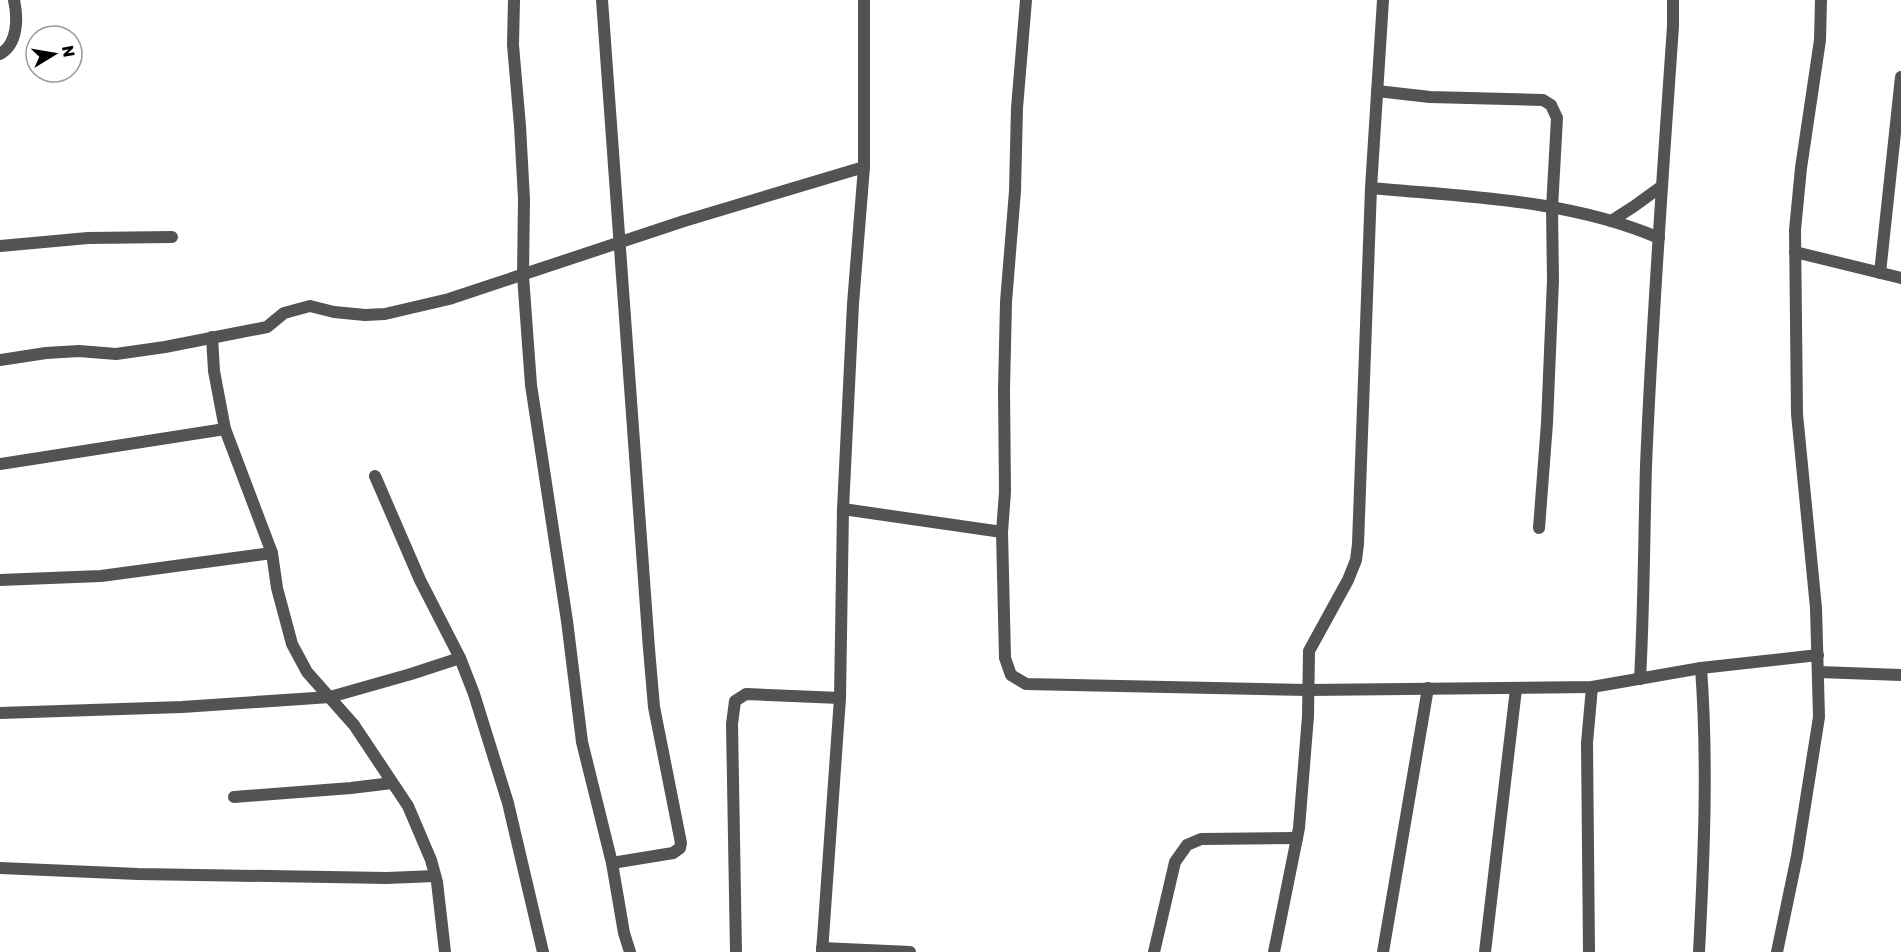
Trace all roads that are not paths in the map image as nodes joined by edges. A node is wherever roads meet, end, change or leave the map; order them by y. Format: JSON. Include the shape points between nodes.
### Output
{"nodes":[{"id":1,"x":14,"y":0,"type":"edge"},
{"id":2,"x":514,"y":0,"type":"edge"},
{"id":3,"x":602,"y":0,"type":"edge"},
{"id":4,"x":864,"y":0,"type":"edge"},
{"id":5,"x":1026,"y":0,"type":"edge"},
{"id":6,"x":1383,"y":0,"type":"edge"},
{"id":7,"x":1673,"y":0,"type":"edge"},
{"id":8,"x":1821,"y":0,"type":"edge"},
{"id":9,"x":0,"y":54,"type":"edge"},
{"id":10,"x":1901,"y":77,"type":"edge"},
{"id":11,"x":1377,"y":91,"type":"junction"},
{"id":12,"x":864,"y":167,"type":"junction"},
{"id":13,"x":1662,"y":186,"type":"junction"},
{"id":14,"x":1371,"y":188,"type":"junction"},
{"id":15,"x":1552,"y":208,"type":"junction"},
{"id":16,"x":1611,"y":221,"type":"junction"},
{"id":17,"x":172,"y":237,"type":"dead end"},
{"id":18,"x":1659,"y":238,"type":"junction"},
{"id":19,"x":620,"y":244,"type":"junction"},
{"id":20,"x":0,"y":246,"type":"edge"},
{"id":21,"x":1795,"y":252,"type":"junction"},
{"id":22,"x":1880,"y":273,"type":"junction"},
{"id":23,"x":523,"y":276,"type":"junction"},
{"id":24,"x":1901,"y":278,"type":"edge"},
{"id":25,"x":212,"y":337,"type":"junction"},
{"id":26,"x":0,"y":360,"type":"edge"},
{"id":27,"x":225,"y":429,"type":"junction"},
{"id":28,"x":0,"y":464,"type":"edge"},
{"id":29,"x":375,"y":476,"type":"dead end"},
{"id":30,"x":843,"y":509,"type":"junction"},
{"id":31,"x":1539,"y":528,"type":"dead end"},
{"id":32,"x":1002,"y":532,"type":"junction"},
{"id":33,"x":272,"y":554,"type":"junction"},
{"id":34,"x":0,"y":580,"type":"edge"},
{"id":35,"x":1818,"y":655,"type":"junction"},
{"id":36,"x":460,"y":658,"type":"junction"},
{"id":37,"x":1701,"y":668,"type":"junction"},
{"id":38,"x":1819,"y":672,"type":"junction"},
{"id":39,"x":1901,"y":675,"type":"edge"},
{"id":40,"x":1640,"y":679,"type":"junction"},
{"id":41,"x":1592,"y":687,"type":"junction"},
{"id":42,"x":1428,"y":688,"type":"junction"},
{"id":43,"x":1516,"y":688,"type":"junction"},
{"id":44,"x":1308,"y":690,"type":"junction"},
{"id":45,"x":330,"y":697,"type":"junction"},
{"id":46,"x":840,"y":698,"type":"junction"},
{"id":47,"x":0,"y":713,"type":"edge"},
{"id":48,"x":392,"y":783,"type":"junction"},
{"id":49,"x":234,"y":797,"type":"dead end"},
{"id":50,"x":1297,"y":838,"type":"junction"},
{"id":51,"x":612,"y":863,"type":"junction"},
{"id":52,"x":0,"y":868,"type":"edge"},
{"id":53,"x":435,"y":876,"type":"junction"},
{"id":54,"x":822,"y":950,"type":"edge"},
{"id":55,"x":445,"y":952,"type":"edge"},
{"id":56,"x":543,"y":952,"type":"edge"},
{"id":57,"x":630,"y":952,"type":"edge"},
{"id":58,"x":736,"y":952,"type":"edge"},
{"id":59,"x":910,"y":952,"type":"edge"},
{"id":60,"x":1154,"y":952,"type":"edge"},
{"id":61,"x":1274,"y":952,"type":"edge"},
{"id":62,"x":1383,"y":952,"type":"edge"},
{"id":63,"x":1485,"y":952,"type":"edge"},
{"id":64,"x":1588,"y":952,"type":"edge"},
{"id":65,"x":1699,"y":952,"type":"edge"},
{"id":66,"x":1777,"y":952,"type":"edge"}],
"edges":[{"from":1,"to":9,"type":"street","via":[[15,33],[7,50]]},
{"from":2,"to":23,"type":"street","via":[[513,45],[524,199]]},
{"from":3,"to":19,"type":"street"},
{"from":4,"to":12,"type":"street"},
{"from":5,"to":32,"type":"street","via":[[1006,302]]},
{"from":6,"to":11,"type":"street"},
{"from":7,"to":13,"type":"street"},
{"from":8,"to":21,"type":"street","via":[[1820,40],[1801,168]]},
{"from":10,"to":22,"type":"street"},
{"from":11,"to":14,"type":"street"},
{"from":11,"to":15,"type":"street","via":[[1430,97],[1543,100],[1551,105],[1557,118]]},
{"from":12,"to":19,"type":"street"},
{"from":12,"to":30,"type":"street"},
{"from":13,"to":16,"type":"street"},
{"from":13,"to":18,"type":"street"},
{"from":14,"to":15,"type":"street"},
{"from":14,"to":44,"type":"street","via":[[1356,560],[1309,651]]},
{"from":15,"to":16,"type":"street"},
{"from":15,"to":31,"type":"street","via":[[1547,423]]},
{"from":16,"to":18,"type":"street"},
{"from":17,"to":20,"type":"street","via":[[88,238]]},
{"from":18,"to":40,"type":"street","via":[[1646,466]]},
{"from":19,"to":23,"type":"street"},
{"from":19,"to":51,"type":"street","via":[[653,696],[681,843],[673,853]]},
{"from":21,"to":22,"type":"street"},
{"from":21,"to":35,"type":"street","via":[[1797,414]]},
{"from":22,"to":24,"type":"street"},
{"from":23,"to":25,"type":"street","via":[[449,300],[386,314],[334,312],[310,306],[284,312],[267,327]]},
{"from":23,"to":51,"type":"street","via":[[531,385],[582,742]]},
{"from":25,"to":26,"type":"street","via":[[116,354],[79,351]]},
{"from":25,"to":27,"type":"street"},
{"from":27,"to":28,"type":"street"},
{"from":27,"to":33,"type":"street"},
{"from":29,"to":36,"type":"street","via":[[420,580]]},
{"from":30,"to":32,"type":"street"},
{"from":30,"to":46,"type":"street"},
{"from":32,"to":44,"type":"street","via":[[1005,658],[1011,675],[1026,684]]},
{"from":33,"to":34,"type":"street","via":[[101,576]]},
{"from":33,"to":45,"type":"street","via":[[292,644],[307,672]]},
{"from":35,"to":37,"type":"street"},
{"from":35,"to":38,"type":"street"},
{"from":36,"to":45,"type":"street"},
{"from":36,"to":56,"type":"street","via":[[508,803]]},
{"from":37,"to":40,"type":"street"},
{"from":37,"to":65,"type":"street","via":[[1706,730]]},
{"from":38,"to":39,"type":"street"},
{"from":38,"to":66,"type":"street","via":[[1817,728]]},
{"from":40,"to":41,"type":"street"},
{"from":41,"to":43,"type":"street"},
{"from":41,"to":64,"type":"street","via":[[1587,743]]},
{"from":42,"to":43,"type":"street"},
{"from":42,"to":44,"type":"street"},
{"from":42,"to":62,"type":"street"},
{"from":43,"to":63,"type":"street"},
{"from":44,"to":50,"type":"street"},
{"from":45,"to":47,"type":"street"},
{"from":45,"to":48,"type":"street","via":[[354,725]]},
{"from":46,"to":54,"type":"street"},
{"from":46,"to":58,"type":"street","via":[[746,694],[735,702],[732,724]]},
{"from":48,"to":49,"type":"street"},
{"from":48,"to":53,"type":"street","via":[[408,806]]},
{"from":50,"to":60,"type":"street","via":[[1201,840],[1187,845],[1175,862]]},
{"from":50,"to":61,"type":"street"},
{"from":51,"to":57,"type":"street"},
{"from":52,"to":53,"type":"street","via":[[150,875]]},
{"from":53,"to":55,"type":"street"},
{"from":54,"to":59,"type":"street"}]}
